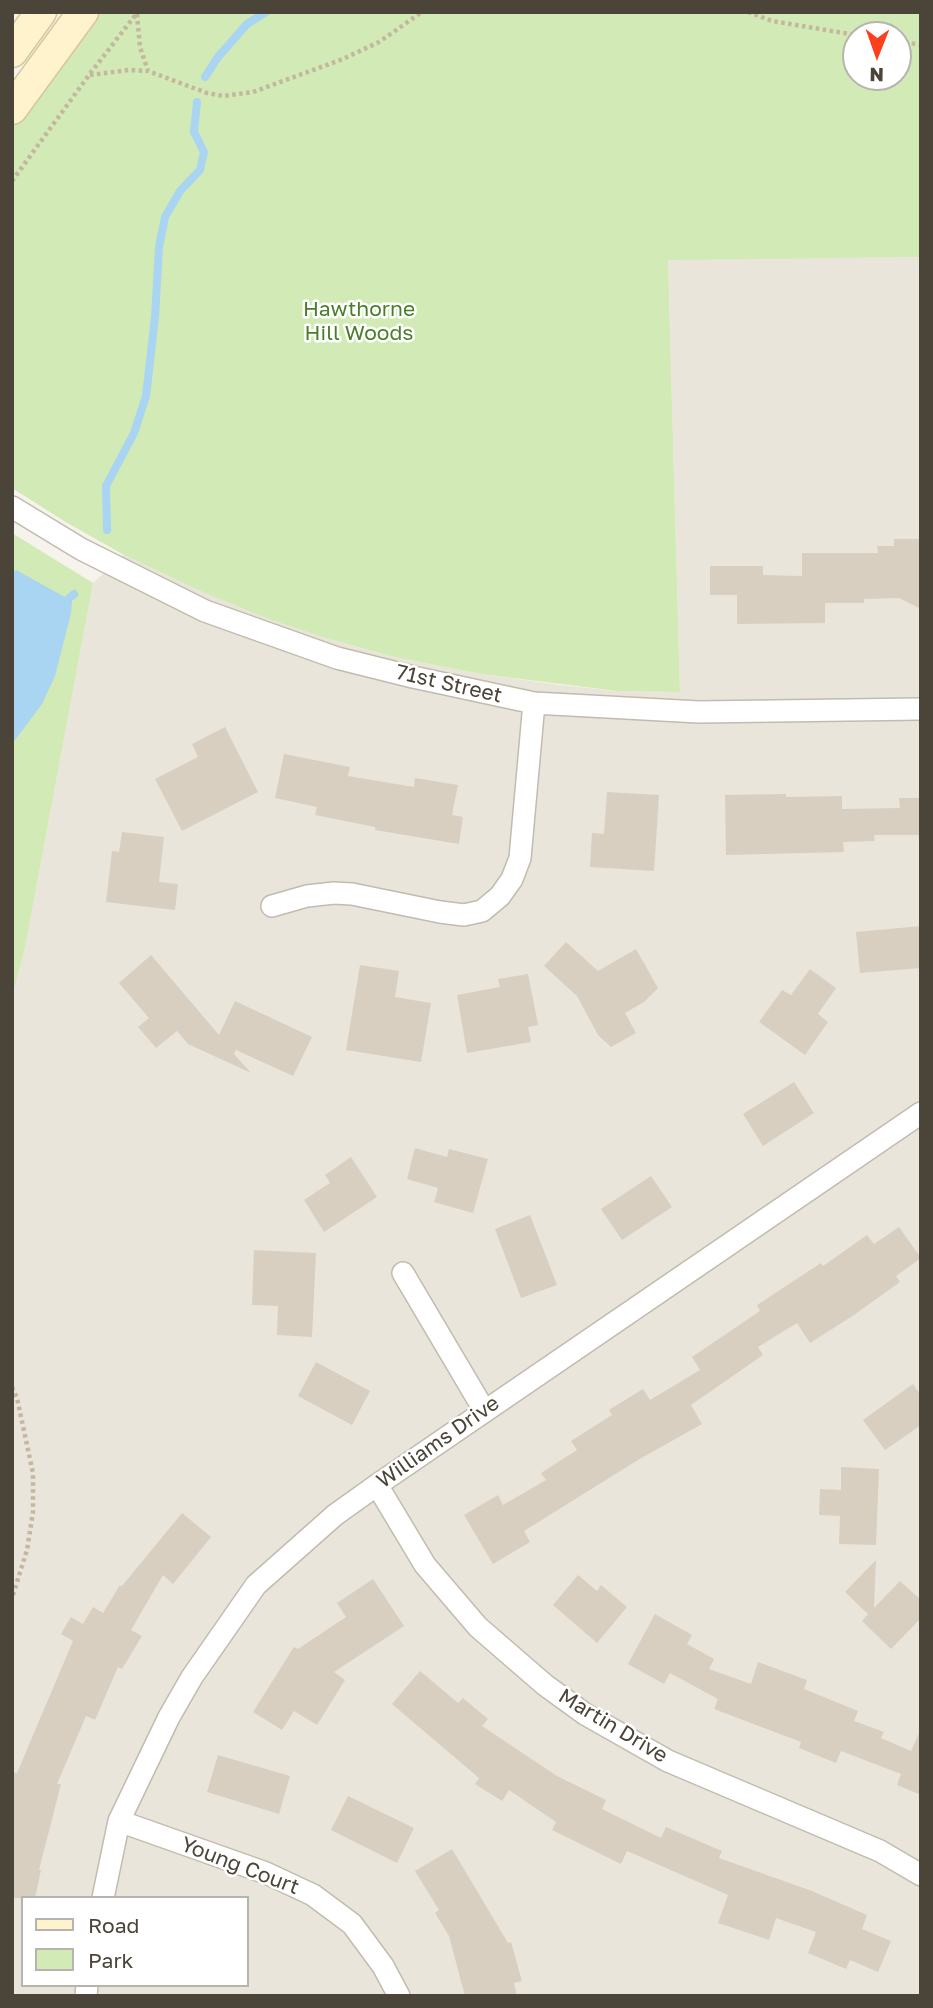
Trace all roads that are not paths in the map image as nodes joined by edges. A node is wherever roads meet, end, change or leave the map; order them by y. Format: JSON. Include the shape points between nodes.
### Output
{"nodes":[{"id":1,"x":41,"y":12,"type":"edge"},
{"id":2,"x":83,"y":12,"type":"edge"},
{"id":3,"x":12,"y":52,"type":"edge"},
{"id":4,"x":12,"y":109,"type":"edge"},
{"id":5,"x":12,"y":507,"type":"edge"},
{"id":6,"x":534,"y":703,"type":"junction"},
{"id":7,"x":921,"y":709,"type":"edge"},
{"id":8,"x":272,"y":906,"type":"dead end"},
{"id":9,"x":921,"y":1113,"type":"edge"},
{"id":10,"x":403,"y":1273,"type":"dead end"},
{"id":11,"x":484,"y":1410,"type":"junction"},
{"id":12,"x":377,"y":1485,"type":"junction"},
{"id":13,"x":120,"y":1821,"type":"junction"},
{"id":14,"x":921,"y":1875,"type":"edge"},
{"id":15,"x":103,"y":1896,"type":"edge"},
{"id":16,"x":399,"y":1996,"type":"edge"}],
"edges":[{"from":1,"to":3,"type":"street"},
{"from":2,"to":4,"type":"street"},
{"from":5,"to":6,"type":"street","name":"71st Street","via":[[160,590],[252,629],[337,658]]},
{"from":6,"to":7,"type":"street","name":"71st Street","via":[[699,712]]},
{"from":6,"to":8,"type":"street","via":[[520,858],[500,896],[482,911],[464,915],[334,893]]},
{"from":9,"to":11,"type":"street","name":"Williams Drive"},
{"from":10,"to":11,"type":"street"},
{"from":11,"to":12,"type":"street","name":"Williams Drive"},
{"from":12,"to":13,"type":"street","name":"Williams Drive","via":[[335,1515],[256,1585],[192,1677]]},
{"from":12,"to":14,"type":"street","name":"Martin Drive","via":[[425,1564],[478,1627],[585,1714],[668,1761],[880,1851]]},
{"from":13,"to":15,"type":"street","name":"Williams Drive"},
{"from":13,"to":16,"type":"street","name":"Young Court","via":[[266,1873],[313,1895],[352,1924]]}]}
